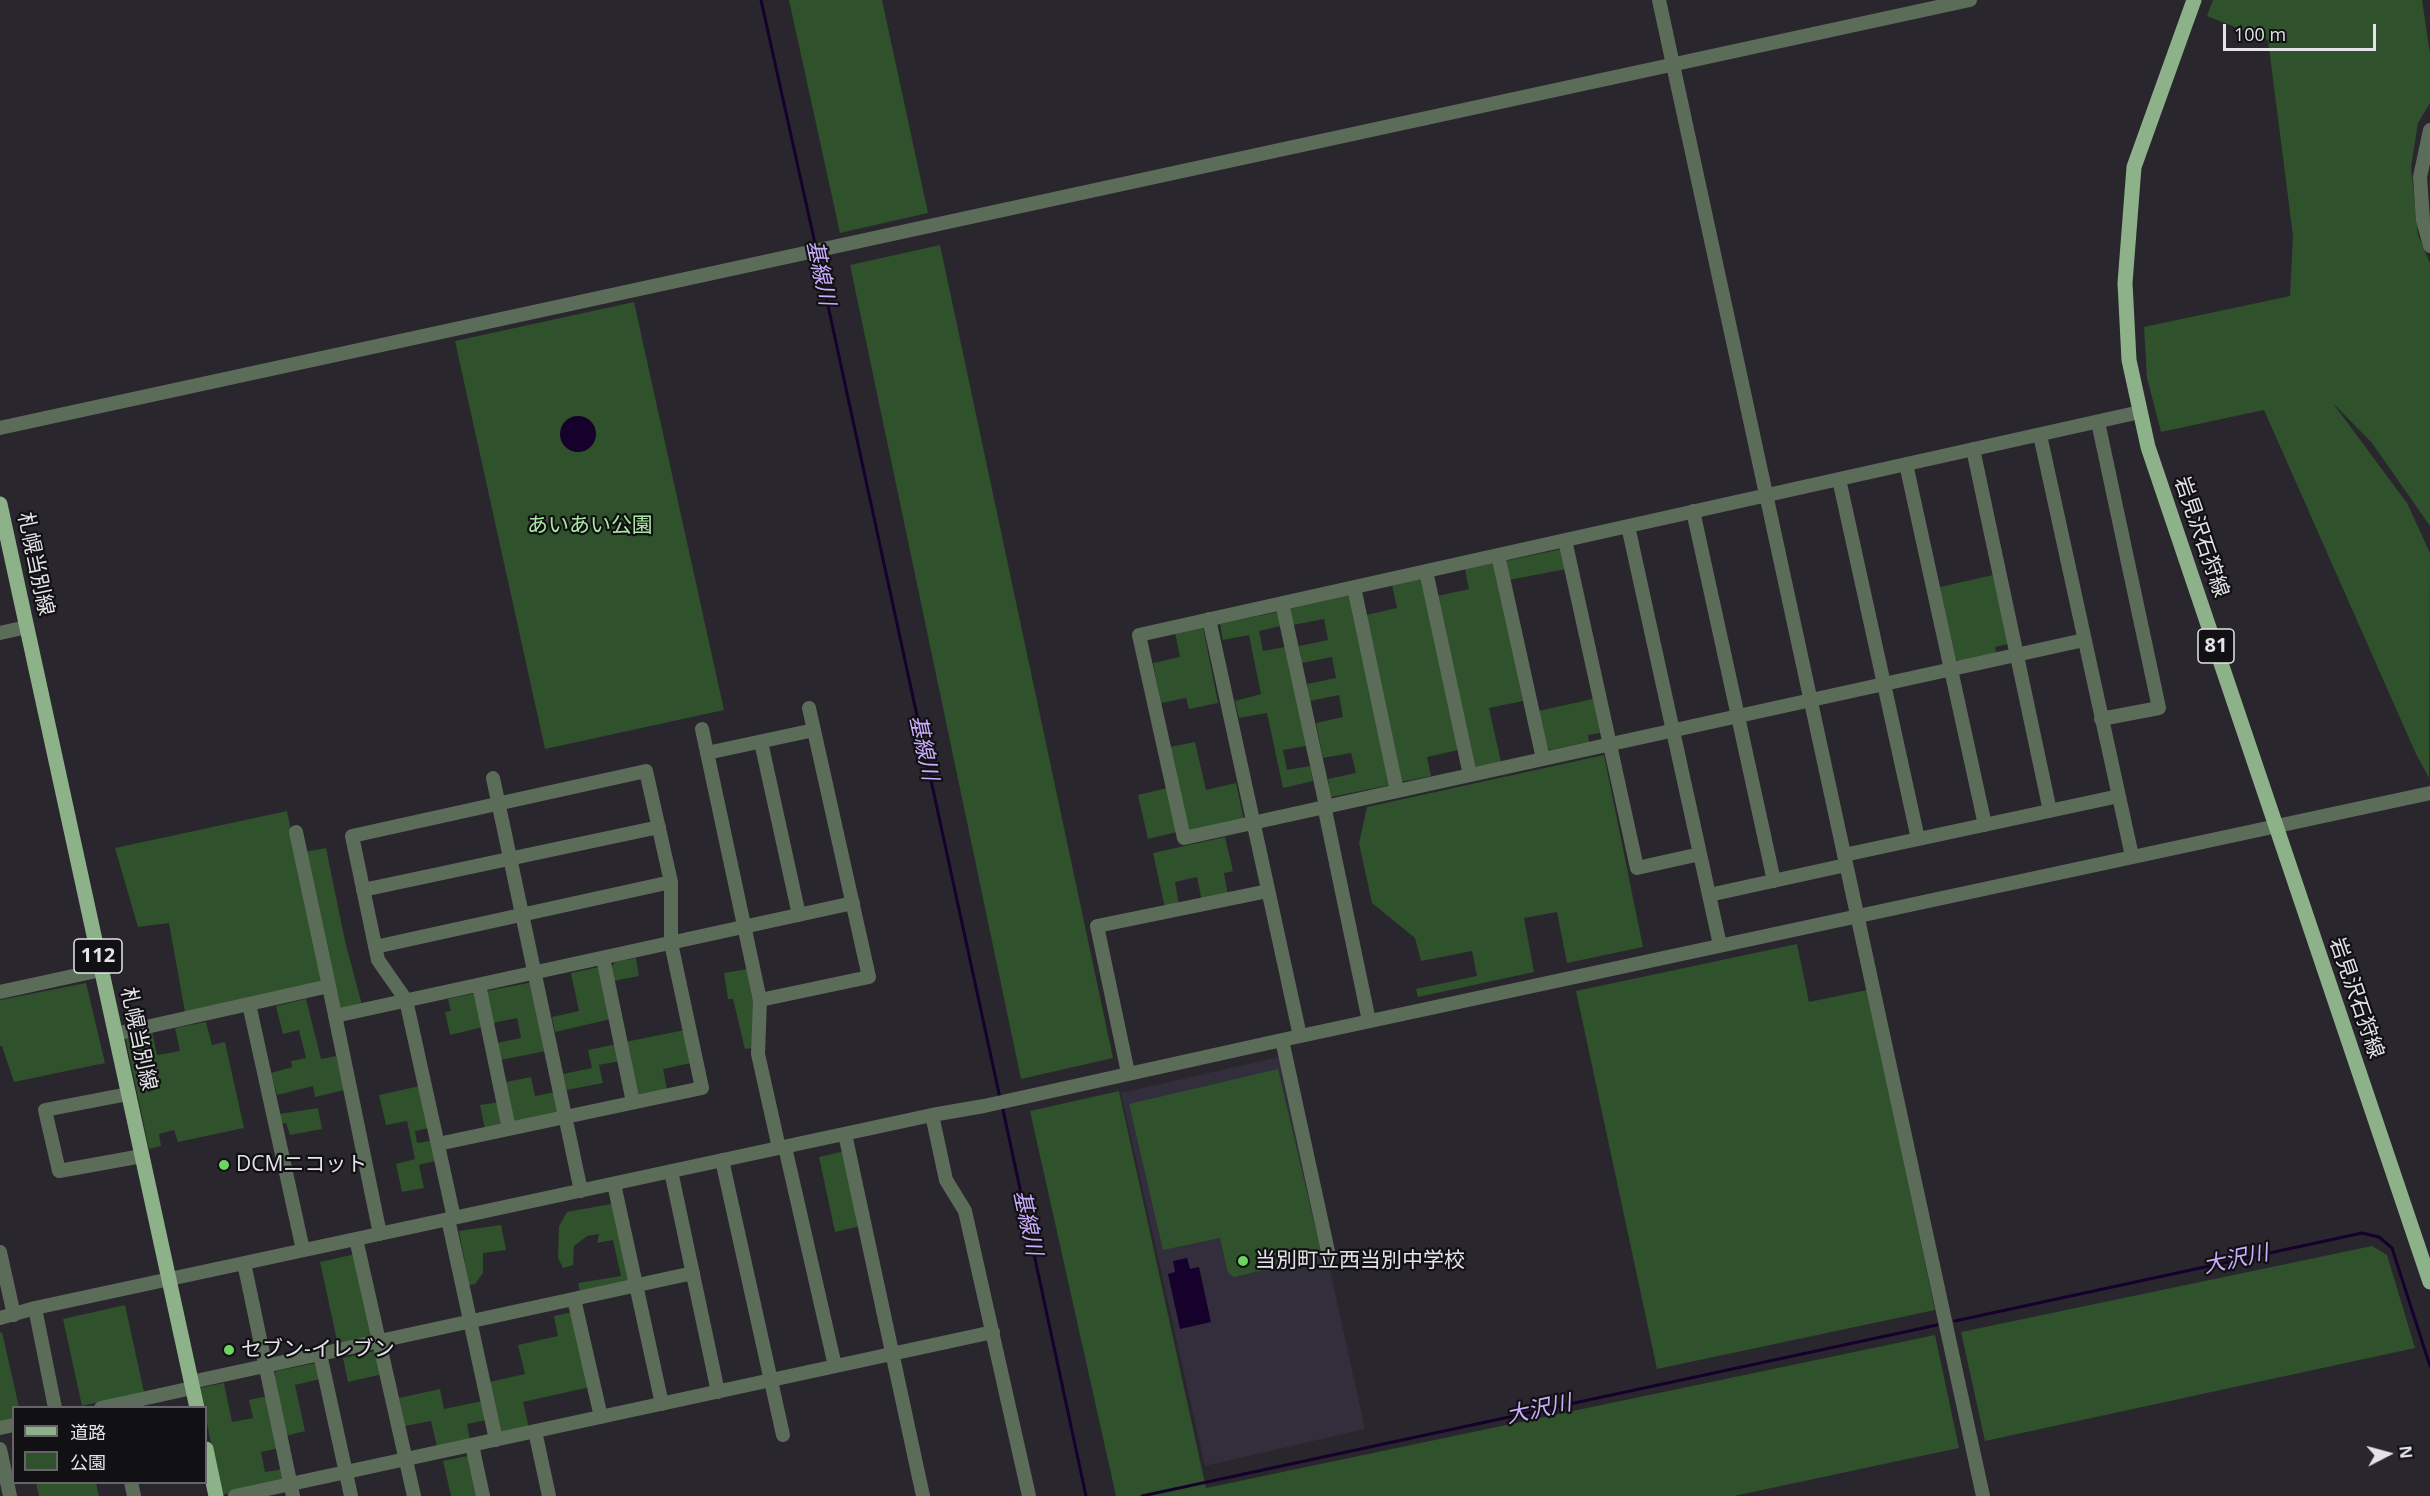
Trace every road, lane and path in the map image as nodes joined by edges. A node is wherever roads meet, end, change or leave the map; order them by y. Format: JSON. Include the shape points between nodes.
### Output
{"nodes":[{"id":1,"x":1659,"y":0,"type":"edge"},
{"id":2,"x":1970,"y":0,"type":"edge"},
{"id":3,"x":2194,"y":0,"type":"edge"},
{"id":4,"x":1673,"y":66,"type":"junction"},
{"id":5,"x":2430,"y":130,"type":"edge"},
{"id":6,"x":2430,"y":246,"type":"edge"},
{"id":7,"x":2140,"y":412,"type":"junction"},
{"id":8,"x":2098,"y":422,"type":"junction"},
{"id":9,"x":0,"y":428,"type":"edge"},
{"id":10,"x":2040,"y":435,"type":"junction"},
{"id":11,"x":1973,"y":449,"type":"junction"},
{"id":12,"x":1906,"y":464,"type":"junction"},
{"id":13,"x":1839,"y":479,"type":"junction"},
{"id":14,"x":1766,"y":495,"type":"junction"},
{"id":15,"x":0,"y":504,"type":"edge"},
{"id":16,"x":1694,"y":511,"type":"junction"},
{"id":17,"x":1628,"y":526,"type":"junction"},
{"id":18,"x":1565,"y":540,"type":"junction"},
{"id":19,"x":1498,"y":555,"type":"junction"},
{"id":20,"x":1426,"y":571,"type":"junction"},
{"id":21,"x":1354,"y":587,"type":"junction"},
{"id":22,"x":1281,"y":603,"type":"junction"},
{"id":23,"x":1209,"y":619,"type":"junction"},
{"id":24,"x":27,"y":627,"type":"junction"},
{"id":25,"x":0,"y":633,"type":"edge"},
{"id":26,"x":2084,"y":640,"type":"junction"},
{"id":27,"x":2017,"y":655,"type":"junction"},
{"id":28,"x":1951,"y":669,"type":"junction"},
{"id":29,"x":1885,"y":684,"type":"junction"},
{"id":30,"x":1811,"y":700,"type":"junction"},
{"id":31,"x":809,"y":708,"type":"dead end"},
{"id":32,"x":1738,"y":716,"type":"junction"},
{"id":33,"x":2102,"y":719,"type":"junction"},
{"id":34,"x":702,"y":729,"type":"dead end"},
{"id":35,"x":814,"y":730,"type":"junction"},
{"id":36,"x":1673,"y":730,"type":"junction"},
{"id":37,"x":761,"y":742,"type":"junction"},
{"id":38,"x":1610,"y":744,"type":"junction"},
{"id":39,"x":707,"y":753,"type":"junction"},
{"id":40,"x":1543,"y":759,"type":"junction"},
{"id":41,"x":1470,"y":775,"type":"junction"},
{"id":42,"x":493,"y":778,"type":"dead end"},
{"id":43,"x":1397,"y":791,"type":"junction"},
{"id":44,"x":2430,"y":793,"type":"edge"},
{"id":45,"x":2119,"y":796,"type":"junction"},
{"id":46,"x":498,"y":804,"type":"junction"},
{"id":47,"x":1326,"y":806,"type":"junction"},
{"id":48,"x":2049,"y":811,"type":"junction"},
{"id":49,"x":1253,"y":823,"type":"junction"},
{"id":50,"x":1985,"y":825,"type":"junction"},
{"id":51,"x":2276,"y":825,"type":"junction"},
{"id":52,"x":658,"y":827,"type":"junction"},
{"id":53,"x":296,"y":832,"type":"dead end"},
{"id":54,"x":1918,"y":839,"type":"junction"},
{"id":55,"x":1700,"y":854,"type":"junction"},
{"id":56,"x":2132,"y":856,"type":"junction"},
{"id":57,"x":510,"y":858,"type":"junction"},
{"id":58,"x":1845,"y":860,"type":"junction"},
{"id":59,"x":1774,"y":881,"type":"junction"},
{"id":60,"x":671,"y":882,"type":"junction"},
{"id":61,"x":363,"y":890,"type":"junction"},
{"id":62,"x":1268,"y":891,"type":"junction"},
{"id":63,"x":1709,"y":895,"type":"junction"},
{"id":64,"x":853,"y":903,"type":"junction"},
{"id":65,"x":522,"y":915,"type":"junction"},
{"id":66,"x":799,"y":915,"type":"junction"},
{"id":67,"x":1857,"y":915,"type":"junction"},
{"id":68,"x":744,"y":927,"type":"junction"},
{"id":69,"x":670,"y":943,"type":"junction"},
{"id":70,"x":1720,"y":945,"type":"junction"},
{"id":71,"x":375,"y":947,"type":"junction"},
{"id":72,"x":603,"y":958,"type":"junction"},
{"id":73,"x":101,"y":970,"type":"junction"},
{"id":74,"x":535,"y":972,"type":"junction"},
{"id":75,"x":479,"y":985,"type":"junction"},
{"id":76,"x":329,"y":986,"type":"junction"},
{"id":77,"x":0,"y":992,"type":"edge"},
{"id":78,"x":406,"y":1000,"type":"junction"},
{"id":79,"x":759,"y":1000,"type":"junction"},
{"id":80,"x":249,"y":1004,"type":"junction"},
{"id":81,"x":334,"y":1016,"type":"junction"},
{"id":82,"x":1369,"y":1021,"type":"junction"},
{"id":83,"x":115,"y":1034,"type":"junction"},
{"id":84,"x":1300,"y":1036,"type":"junction"},
{"id":85,"x":1282,"y":1040,"type":"junction"},
{"id":86,"x":1128,"y":1073,"type":"junction"},
{"id":87,"x":128,"y":1094,"type":"junction"},
{"id":88,"x":633,"y":1102,"type":"junction"},
{"id":89,"x":933,"y":1115,"type":"junction"},
{"id":90,"x":566,"y":1117,"type":"junction"},
{"id":91,"x":509,"y":1129,"type":"junction"},
{"id":92,"x":845,"y":1134,"type":"junction"},
{"id":93,"x":438,"y":1144,"type":"junction"},
{"id":94,"x":782,"y":1147,"type":"junction"},
{"id":95,"x":142,"y":1156,"type":"junction"},
{"id":96,"x":722,"y":1160,"type":"junction"},
{"id":97,"x":671,"y":1171,"type":"junction"},
{"id":98,"x":614,"y":1184,"type":"junction"},
{"id":99,"x":581,"y":1191,"type":"junction"},
{"id":100,"x":451,"y":1219,"type":"junction"},
{"id":101,"x":380,"y":1234,"type":"junction"},
{"id":102,"x":356,"y":1239,"type":"junction"},
{"id":103,"x":303,"y":1251,"type":"junction"},
{"id":104,"x":0,"y":1252,"type":"edge"},
{"id":105,"x":1329,"y":1256,"type":"dead end"},
{"id":106,"x":244,"y":1263,"type":"junction"},
{"id":107,"x":693,"y":1273,"type":"junction"},
{"id":108,"x":169,"y":1279,"type":"junction"},
{"id":109,"x":2430,"y":1282,"type":"edge"},
{"id":110,"x":636,"y":1285,"type":"junction"},
{"id":111,"x":574,"y":1299,"type":"junction"},
{"id":112,"x":35,"y":1308,"type":"junction"},
{"id":113,"x":7,"y":1317,"type":"edge"},
{"id":114,"x":471,"y":1321,"type":"junction"},
{"id":115,"x":993,"y":1332,"type":"junction"},
{"id":116,"x":380,"y":1341,"type":"junction"},
{"id":117,"x":320,"y":1354,"type":"junction"},
{"id":118,"x":893,"y":1354,"type":"junction"},
{"id":119,"x":265,"y":1366,"type":"junction"},
{"id":120,"x":835,"y":1366,"type":"junction"},
{"id":121,"x":770,"y":1380,"type":"junction"},
{"id":122,"x":192,"y":1385,"type":"junction"},
{"id":123,"x":718,"y":1392,"type":"junction"},
{"id":124,"x":662,"y":1404,"type":"junction"},
{"id":125,"x":55,"y":1406,"type":"edge"},
{"id":126,"x":110,"y":1406,"type":"edge"},
{"id":127,"x":196,"y":1406,"type":"edge"},
{"id":128,"x":601,"y":1417,"type":"junction"},
{"id":129,"x":535,"y":1431,"type":"junction"},
{"id":130,"x":783,"y":1435,"type":"dead end"},
{"id":131,"x":496,"y":1440,"type":"junction"},
{"id":132,"x":472,"y":1445,"type":"junction"},
{"id":133,"x":0,"y":1449,"type":"edge"},
{"id":134,"x":207,"y":1454,"type":"edge"},
{"id":135,"x":406,"y":1459,"type":"junction"},
{"id":136,"x":346,"y":1472,"type":"junction"},
{"id":137,"x":292,"y":1490,"type":"edge"},
{"id":138,"x":10,"y":1496,"type":"edge"},
{"id":139,"x":216,"y":1496,"type":"edge"},
{"id":140,"x":235,"y":1496,"type":"edge"},
{"id":141,"x":351,"y":1496,"type":"edge"},
{"id":142,"x":414,"y":1496,"type":"edge"},
{"id":143,"x":483,"y":1496,"type":"edge"},
{"id":144,"x":549,"y":1496,"type":"edge"},
{"id":145,"x":923,"y":1496,"type":"edge"},
{"id":146,"x":1029,"y":1496,"type":"edge"},
{"id":147,"x":1983,"y":1496,"type":"edge"}],
"edges":[{"from":1,"to":4,"type":"street"},
{"from":2,"to":4,"type":"street"},
{"from":3,"to":7,"type":"main road","name":"岩見沢石狩線","number":"81","via":[[2134,167],[2125,283],[2128,360]]},
{"from":4,"to":9,"type":"street"},
{"from":4,"to":14,"type":"street"},
{"from":5,"to":6,"type":"street","via":[[2420,177],[2423,220]]},
{"from":7,"to":8,"type":"street"},
{"from":7,"to":51,"type":"main road","name":"岩見沢石狩線","number":"81","via":[[2148,447]]},
{"from":8,"to":10,"type":"street"},
{"from":8,"to":33,"type":"street","via":[[2159,708]]},
{"from":10,"to":11,"type":"street"},
{"from":10,"to":26,"type":"street"},
{"from":11,"to":12,"type":"street"},
{"from":11,"to":27,"type":"street"},
{"from":12,"to":13,"type":"street"},
{"from":12,"to":28,"type":"street"},
{"from":13,"to":14,"type":"street"},
{"from":13,"to":29,"type":"street"},
{"from":14,"to":16,"type":"street"},
{"from":14,"to":30,"type":"street"},
{"from":15,"to":24,"type":"main road","name":"札幌当別線","number":"112"},
{"from":16,"to":17,"type":"street"},
{"from":16,"to":32,"type":"street"},
{"from":17,"to":18,"type":"street"},
{"from":17,"to":36,"type":"street"},
{"from":18,"to":19,"type":"street"},
{"from":18,"to":38,"type":"street"},
{"from":19,"to":20,"type":"street"},
{"from":19,"to":40,"type":"street"},
{"from":20,"to":21,"type":"street"},
{"from":20,"to":41,"type":"street"},
{"from":21,"to":22,"type":"street"},
{"from":21,"to":43,"type":"street"},
{"from":22,"to":23,"type":"street"},
{"from":22,"to":47,"type":"street"},
{"from":23,"to":49,"type":"street"},
{"from":23,"to":49,"type":"street","via":[[1138,635],[1184,838]]},
{"from":24,"to":25,"type":"street"},
{"from":24,"to":73,"type":"main road","name":"札幌当別線","number":"112"},
{"from":26,"to":27,"type":"street"},
{"from":26,"to":33,"type":"street"},
{"from":27,"to":28,"type":"street"},
{"from":27,"to":48,"type":"street"},
{"from":28,"to":29,"type":"street"},
{"from":28,"to":50,"type":"street"},
{"from":29,"to":30,"type":"street"},
{"from":29,"to":54,"type":"street"},
{"from":30,"to":32,"type":"street"},
{"from":30,"to":58,"type":"street"},
{"from":31,"to":35,"type":"street"},
{"from":32,"to":36,"type":"street"},
{"from":32,"to":59,"type":"street"},
{"from":33,"to":45,"type":"street"},
{"from":34,"to":39,"type":"street"},
{"from":35,"to":37,"type":"street"},
{"from":35,"to":64,"type":"street"},
{"from":36,"to":38,"type":"street"},
{"from":36,"to":55,"type":"street"},
{"from":37,"to":39,"type":"street"},
{"from":37,"to":66,"type":"street"},
{"from":38,"to":40,"type":"street"},
{"from":38,"to":55,"type":"street","via":[[1637,868]]},
{"from":39,"to":68,"type":"street"},
{"from":40,"to":41,"type":"street"},
{"from":41,"to":43,"type":"street"},
{"from":42,"to":46,"type":"street"},
{"from":43,"to":47,"type":"street"},
{"from":44,"to":51,"type":"street"},
{"from":45,"to":48,"type":"street"},
{"from":45,"to":56,"type":"street"},
{"from":46,"to":52,"type":"street","via":[[646,771]]},
{"from":46,"to":57,"type":"street"},
{"from":46,"to":61,"type":"street","via":[[352,836]]},
{"from":47,"to":49,"type":"street"},
{"from":47,"to":82,"type":"street"},
{"from":48,"to":50,"type":"street"},
{"from":49,"to":62,"type":"street"},
{"from":50,"to":54,"type":"street"},
{"from":51,"to":56,"type":"street"},
{"from":51,"to":109,"type":"main road","name":"岩見沢石狩線","number":"81"},
{"from":52,"to":57,"type":"street"},
{"from":52,"to":60,"type":"street"},
{"from":53,"to":76,"type":"street"},
{"from":54,"to":58,"type":"street"},
{"from":55,"to":63,"type":"street"},
{"from":56,"to":67,"type":"street"},
{"from":57,"to":61,"type":"street"},
{"from":57,"to":65,"type":"street"},
{"from":58,"to":59,"type":"street"},
{"from":58,"to":67,"type":"street"},
{"from":59,"to":63,"type":"street"},
{"from":60,"to":65,"type":"street"},
{"from":60,"to":69,"type":"street"},
{"from":61,"to":71,"type":"street"},
{"from":62,"to":84,"type":"street"},
{"from":62,"to":86,"type":"street","via":[[1097,926]]},
{"from":63,"to":70,"type":"street"},
{"from":64,"to":66,"type":"street"},
{"from":64,"to":79,"type":"street","via":[[869,977]]},
{"from":65,"to":71,"type":"street"},
{"from":65,"to":74,"type":"street"},
{"from":66,"to":68,"type":"street"},
{"from":67,"to":70,"type":"street"},
{"from":67,"to":147,"type":"street"},
{"from":68,"to":69,"type":"street"},
{"from":68,"to":79,"type":"street"},
{"from":69,"to":72,"type":"street"},
{"from":69,"to":88,"type":"street","via":[[702,1088]]},
{"from":70,"to":82,"type":"street"},
{"from":71,"to":78,"type":"street","via":[[378,960]]},
{"from":72,"to":74,"type":"street"},
{"from":72,"to":88,"type":"street"},
{"from":73,"to":77,"type":"street"},
{"from":73,"to":83,"type":"main road","name":"札幌当別線","number":"112"},
{"from":74,"to":75,"type":"street"},
{"from":74,"to":90,"type":"street"},
{"from":75,"to":78,"type":"street"},
{"from":75,"to":91,"type":"street"},
{"from":76,"to":80,"type":"street"},
{"from":76,"to":81,"type":"street"},
{"from":78,"to":81,"type":"street"},
{"from":78,"to":93,"type":"street"},
{"from":79,"to":94,"type":"street","via":[[758,1054]]},
{"from":80,"to":83,"type":"street"},
{"from":80,"to":103,"type":"street"},
{"from":81,"to":101,"type":"street"},
{"from":82,"to":84,"type":"street"},
{"from":83,"to":87,"type":"main road","name":"札幌当別線","number":"112"},
{"from":84,"to":85,"type":"street"},
{"from":85,"to":86,"type":"street"},
{"from":85,"to":105,"type":"street"},
{"from":86,"to":89,"type":"street"},
{"from":87,"to":95,"type":"main road","name":"札幌当別線","number":"112"},
{"from":87,"to":95,"type":"street","via":[[45,1110],[59,1171]]},
{"from":88,"to":90,"type":"street"},
{"from":89,"to":92,"type":"street"},
{"from":89,"to":115,"type":"street","via":[[946,1180],[965,1211]]},
{"from":90,"to":91,"type":"street"},
{"from":90,"to":99,"type":"street"},
{"from":91,"to":93,"type":"street"},
{"from":92,"to":94,"type":"street"},
{"from":92,"to":118,"type":"street"},
{"from":93,"to":100,"type":"street"},
{"from":94,"to":96,"type":"street"},
{"from":94,"to":120,"type":"street"},
{"from":95,"to":108,"type":"main road","name":"札幌当別線","number":"112"},
{"from":96,"to":97,"type":"street"},
{"from":96,"to":121,"type":"street"},
{"from":97,"to":98,"type":"street"},
{"from":97,"to":107,"type":"street"},
{"from":98,"to":99,"type":"street"},
{"from":98,"to":110,"type":"street"},
{"from":99,"to":100,"type":"street"},
{"from":100,"to":101,"type":"street"},
{"from":100,"to":114,"type":"street"},
{"from":101,"to":102,"type":"street"},
{"from":102,"to":103,"type":"street"},
{"from":102,"to":116,"type":"street"},
{"from":103,"to":106,"type":"street"},
{"from":104,"to":113,"type":"street"},
{"from":106,"to":108,"type":"street"},
{"from":106,"to":119,"type":"street"},
{"from":107,"to":110,"type":"street"},
{"from":107,"to":123,"type":"street"},
{"from":108,"to":112,"type":"street"},
{"from":108,"to":122,"type":"main road","name":"札幌当別線","number":"112"},
{"from":110,"to":111,"type":"street"},
{"from":110,"to":124,"type":"street"},
{"from":111,"to":114,"type":"street"},
{"from":111,"to":128,"type":"street"},
{"from":112,"to":113,"type":"street"},
{"from":112,"to":125,"type":"street"},
{"from":114,"to":116,"type":"street"},
{"from":114,"to":131,"type":"street"},
{"from":115,"to":118,"type":"street"},
{"from":115,"to":146,"type":"street"},
{"from":116,"to":117,"type":"street"},
{"from":116,"to":135,"type":"street"},
{"from":117,"to":119,"type":"street"},
{"from":117,"to":136,"type":"street"},
{"from":118,"to":120,"type":"street"},
{"from":118,"to":145,"type":"street"},
{"from":119,"to":122,"type":"street"},
{"from":119,"to":137,"type":"street"},
{"from":120,"to":121,"type":"street"},
{"from":121,"to":123,"type":"street"},
{"from":121,"to":130,"type":"street"},
{"from":122,"to":126,"type":"street"},
{"from":122,"to":127,"type":"main road","name":"札幌当別線","number":"112"},
{"from":123,"to":124,"type":"street"},
{"from":124,"to":128,"type":"street"},
{"from":128,"to":129,"type":"street"},
{"from":129,"to":131,"type":"street"},
{"from":129,"to":144,"type":"street"},
{"from":131,"to":132,"type":"street"},
{"from":132,"to":135,"type":"street"},
{"from":132,"to":143,"type":"street"},
{"from":133,"to":138,"type":"street"},
{"from":134,"to":139,"type":"main road"},
{"from":135,"to":136,"type":"street"},
{"from":135,"to":142,"type":"street"},
{"from":136,"to":137,"type":"street"},
{"from":136,"to":141,"type":"street"},
{"from":137,"to":140,"type":"street"}]}
